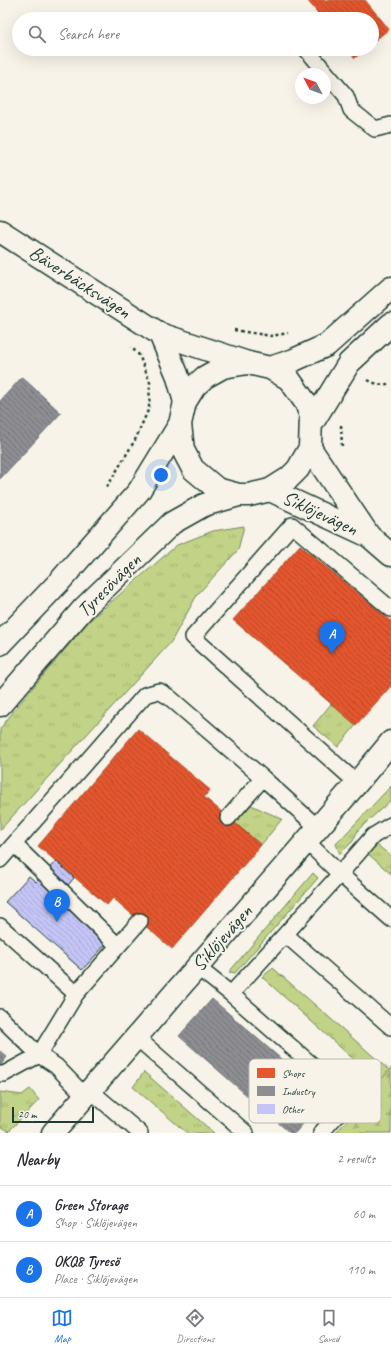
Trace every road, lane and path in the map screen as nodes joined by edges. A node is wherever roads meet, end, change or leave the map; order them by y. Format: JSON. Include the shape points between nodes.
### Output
{"nodes":[{"id":1,"x":312,"y":56,"type":"edge"},
{"id":2,"x":391,"y":125,"type":"edge"},
{"id":3,"x":0,"y":230,"type":"edge"},
{"id":4,"x":391,"y":288,"type":"edge"},
{"id":5,"x":391,"y":324,"type":"edge"},
{"id":6,"x":232,"y":330,"type":"dead end"},
{"id":7,"x":292,"y":332,"type":"dead end"},
{"id":8,"x":160,"y":334,"type":"junction"},
{"id":9,"x":130,"y":346,"type":"dead end"},
{"id":10,"x":248,"y":363,"type":"junction"},
{"id":11,"x":270,"y":368,"type":"junction"},
{"id":12,"x":362,"y":376,"type":"dead end"},
{"id":13,"x":391,"y":383,"type":"edge"},
{"id":14,"x":185,"y":402,"type":"junction"},
{"id":15,"x":180,"y":424,"type":"junction"},
{"id":16,"x":341,"y":424,"type":"dead end"},
{"id":17,"x":311,"y":425,"type":"junction"},
{"id":18,"x":310,"y":448,"type":"junction"},
{"id":19,"x":344,"y":454,"type":"dead end"},
{"id":20,"x":106,"y":489,"type":"dead end"},
{"id":21,"x":270,"y":490,"type":"junction"},
{"id":22,"x":239,"y":495,"type":"junction"},
{"id":23,"x":369,"y":536,"type":"junction"},
{"id":24,"x":391,"y":555,"type":"edge"},
{"id":25,"x":391,"y":609,"type":"edge"},
{"id":26,"x":0,"y":644,"type":"edge"},
{"id":27,"x":0,"y":705,"type":"edge"},
{"id":28,"x":391,"y":742,"type":"edge"},
{"id":29,"x":263,"y":778,"type":"junction"},
{"id":30,"x":358,"y":782,"type":"junction"},
{"id":31,"x":228,"y":818,"type":"dead end"},
{"id":32,"x":391,"y":825,"type":"edge"},
{"id":33,"x":312,"y":834,"type":"junction"},
{"id":34,"x":14,"y":844,"type":"junction"},
{"id":35,"x":0,"y":860,"type":"edge"},
{"id":36,"x":340,"y":874,"type":"junction"},
{"id":37,"x":391,"y":919,"type":"edge"},
{"id":38,"x":140,"y":921,"type":"dead end"},
{"id":39,"x":0,"y":926,"type":"edge"},
{"id":40,"x":286,"y":934,"type":"junction"},
{"id":41,"x":118,"y":946,"type":"junction"},
{"id":42,"x":197,"y":967,"type":"junction"},
{"id":43,"x":76,"y":994,"type":"junction"},
{"id":44,"x":231,"y":994,"type":"junction"},
{"id":45,"x":0,"y":1017,"type":"edge"},
{"id":46,"x":391,"y":1027,"type":"edge"},
{"id":47,"x":136,"y":1037,"type":"junction"},
{"id":48,"x":39,"y":1055,"type":"junction"},
{"id":49,"x":306,"y":1059,"type":"edge"},
{"id":50,"x":0,"y":1074,"type":"edge"},
{"id":51,"x":88,"y":1093,"type":"junction"},
{"id":52,"x":330,"y":1123,"type":"edge"},
{"id":53,"x":53,"y":1133,"type":"edge"},
{"id":54,"x":140,"y":1133,"type":"edge"},
{"id":55,"x":246,"y":1133,"type":"edge"},
{"id":56,"x":321,"y":1133,"type":"edge"}],
"edges":[{"from":1,"to":2,"type":"lane","via":[[346,96],[351,110],[375,129]]},
{"from":3,"to":8,"type":"main road","name":"Bäverbäcksvägen"},
{"from":4,"to":11,"type":"main road","via":[[327,345]]},
{"from":5,"to":17,"type":"main road","name":"Tyresövägen","via":[[349,363]]},
{"from":6,"to":7,"type":"path","via":[[271,336]]},
{"from":8,"to":10,"type":"main road","name":"Bäverbäcksvägen"},
{"from":8,"to":14,"type":"main road","via":[[177,374]]},
{"from":9,"to":20,"type":"path","via":[[139,355],[150,382],[149,408],[135,440]]},
{"from":10,"to":11,"type":"main road","name":"Tyresövägen"},
{"from":10,"to":14,"type":"main road","name":"Tyresövägen","via":[[223,367],[205,377],[195,386]]},
{"from":11,"to":17,"type":"main road","name":"Tyresövägen","via":[[289,379],[306,403]]},
{"from":12,"to":13,"type":"path","via":[[375,384]]},
{"from":14,"to":15,"type":"main road","name":"Tyresövägen"},
{"from":15,"to":22,"type":"main road","name":"Tyresövägen","via":[[183,450],[193,469],[217,488]]},
{"from":15,"to":26,"type":"main road","name":"Tyresövägen","via":[[139,491],[60,581]]},
{"from":16,"to":19,"type":"path"},
{"from":17,"to":18,"type":"main road","name":"Tyresövägen"},
{"from":18,"to":21,"type":"main road","name":"Tyresövägen","via":[[298,469]]},
{"from":18,"to":23,"type":"main road","name":"Siklöjevägen"},
{"from":21,"to":22,"type":"main road","name":"Tyresövägen"},
{"from":21,"to":23,"type":"main road","name":"Siklöjevägen"},
{"from":22,"to":27,"type":"main road","name":"Tyresövägen","via":[[204,505],[172,523],[84,608]]},
{"from":23,"to":24,"type":"main road","name":"Siklöjevägen"},
{"from":25,"to":30,"type":"lane","via":[[292,525],[193,637]]},
{"from":28,"to":30,"type":"main road","name":"Siklöjevägen"},
{"from":29,"to":31,"type":"lane"},
{"from":29,"to":33,"type":"lane"},
{"from":29,"to":34,"type":"lane","via":[[159,691],[145,695]]},
{"from":30,"to":33,"type":"main road","name":"Siklöjevägen"},
{"from":32,"to":36,"type":"lane","via":[[373,836]]},
{"from":33,"to":36,"type":"lane"},
{"from":33,"to":42,"type":"main road","name":"Siklöjevägen"},
{"from":34,"to":35,"type":"lane"},
{"from":34,"to":41,"type":"lane"},
{"from":36,"to":37,"type":"lane"},
{"from":36,"to":40,"type":"lane"},
{"from":38,"to":41,"type":"lane"},
{"from":39,"to":43,"type":"lane"},
{"from":40,"to":44,"type":"lane"},
{"from":40,"to":46,"type":"lane"},
{"from":41,"to":43,"type":"lane"},
{"from":42,"to":44,"type":"lane"},
{"from":42,"to":47,"type":"main road","name":"Siklöjevägen"},
{"from":43,"to":48,"type":"lane"},
{"from":44,"to":49,"type":"lane"},
{"from":45,"to":48,"type":"lane"},
{"from":47,"to":51,"type":"main road","name":"Siklöjevägen"},
{"from":47,"to":55,"type":"lane"},
{"from":48,"to":50,"type":"lane"},
{"from":48,"to":51,"type":"lane"},
{"from":51,"to":53,"type":"main road","name":"Siklöjevägen"},
{"from":51,"to":54,"type":"lane"},
{"from":52,"to":56,"type":"lane"}]}
